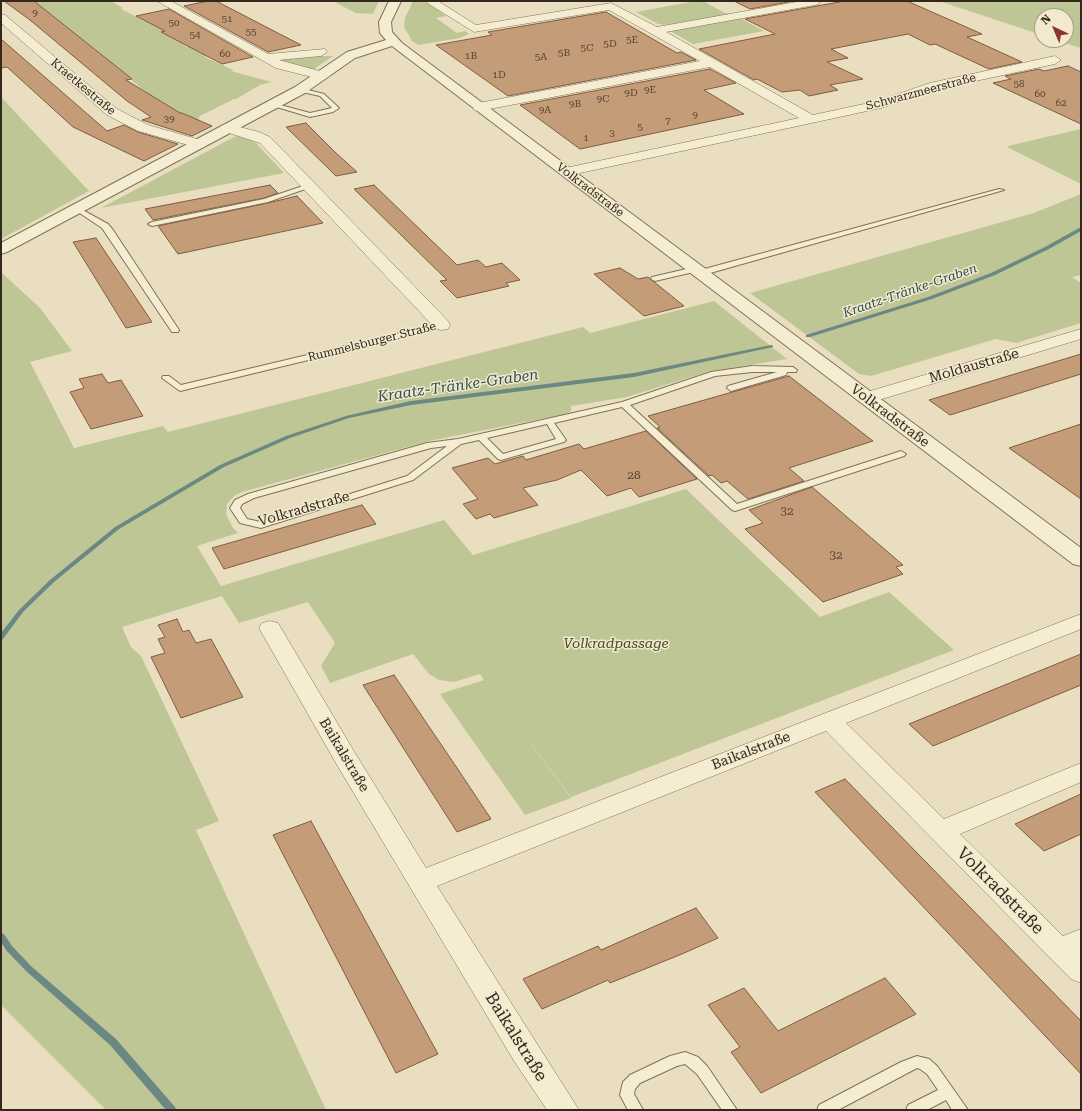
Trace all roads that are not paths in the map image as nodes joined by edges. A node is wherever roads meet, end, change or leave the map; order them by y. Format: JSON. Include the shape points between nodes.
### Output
{"nodes":[{"id":1,"x":395,"y":1,"type":"edge"},
{"id":2,"x":430,"y":1,"type":"edge"},
{"id":3,"x":167,"y":2,"type":"edge"},
{"id":4,"x":815,"y":2,"type":"dead end"},
{"id":5,"x":1,"y":17,"type":"edge"},
{"id":6,"x":654,"y":31,"type":"junction"},
{"id":7,"x":393,"y":42,"type":"junction"},
{"id":8,"x":321,"y":52,"type":"dead end"},
{"id":9,"x":268,"y":58,"type":"junction"},
{"id":10,"x":1055,"y":60,"type":"dead end"},
{"id":11,"x":711,"y":63,"type":"junction"},
{"id":12,"x":323,"y":76,"type":"junction"},
{"id":13,"x":300,"y":90,"type":"junction"},
{"id":14,"x":273,"y":104,"type":"junction"},
{"id":15,"x":479,"y":107,"type":"junction"},
{"id":16,"x":811,"y":119,"type":"junction"},
{"id":17,"x":228,"y":128,"type":"junction"},
{"id":18,"x":199,"y":144,"type":"junction"},
{"id":19,"x":566,"y":172,"type":"junction"},
{"id":20,"x":309,"y":186,"type":"junction"},
{"id":21,"x":1001,"y":190,"type":"dead end"},
{"id":22,"x":77,"y":209,"type":"junction"},
{"id":23,"x":152,"y":224,"type":"dead end"},
{"id":24,"x":1,"y":249,"type":"edge"},
{"id":25,"x":698,"y":271,"type":"junction"},
{"id":26,"x":655,"y":279,"type":"dead end"},
{"id":27,"x":442,"y":326,"type":"joint"},
{"id":28,"x":176,"y":330,"type":"dead end"},
{"id":29,"x":1081,"y":334,"type":"edge"},
{"id":30,"x":166,"y":378,"type":"dead end"},
{"id":31,"x":731,"y":388,"type":"dead end"},
{"id":32,"x":866,"y":398,"type":"junction"},
{"id":33,"x":624,"y":404,"type":"junction"},
{"id":34,"x":549,"y":421,"type":"junction"},
{"id":35,"x":481,"y":437,"type":"junction"},
{"id":36,"x":458,"y":442,"type":"junction"},
{"id":37,"x":901,"y":454,"type":"dead end"},
{"id":38,"x":1081,"y":559,"type":"edge"},
{"id":39,"x":1081,"y":621,"type":"edge"},
{"id":40,"x":270,"y":628,"type":"dead end"},
{"id":41,"x":829,"y":720,"type":"junction"},
{"id":42,"x":1081,"y":772,"type":"edge"},
{"id":43,"x":941,"y":831,"type":"junction"},
{"id":44,"x":421,"y":881,"type":"junction"},
{"id":45,"x":1070,"y":945,"type":"edge"},
{"id":46,"x":1081,"y":971,"type":"edge"},
{"id":47,"x":948,"y":1092,"type":"junction"},
{"id":48,"x":564,"y":1110,"type":"edge"},
{"id":49,"x":636,"y":1110,"type":"edge"},
{"id":50,"x":730,"y":1110,"type":"edge"},
{"id":51,"x":824,"y":1110,"type":"edge"},
{"id":52,"x":913,"y":1110,"type":"edge"},
{"id":53,"x":961,"y":1110,"type":"edge"}],
"edges":[{"from":1,"to":7,"type":"street","via":[[385,22],[386,33]]},
{"from":2,"to":6,"type":"street","via":[[474,29],[611,6]]},
{"from":3,"to":9,"type":"street"},
{"from":4,"to":6,"type":"street"},
{"from":5,"to":18,"type":"street","name":"Kraetkestraße","via":[[112,112],[143,128]]},
{"from":6,"to":11,"type":"street"},
{"from":7,"to":12,"type":"street","via":[[351,55]]},
{"from":7,"to":15,"type":"street","name":"Volkradstraße"},
{"from":8,"to":9,"type":"street"},
{"from":9,"to":12,"type":"street"},
{"from":10,"to":16,"type":"street","name":"Schwarzmeerstraße","via":[[930,87],[881,104]]},
{"from":11,"to":15,"type":"street"},
{"from":11,"to":16,"type":"street"},
{"from":12,"to":13,"type":"street"},
{"from":13,"to":14,"type":"street"},
{"from":13,"to":14,"type":"lane","via":[[322,95],[336,108],[310,115]]},
{"from":14,"to":17,"type":"street"},
{"from":15,"to":19,"type":"street","name":"Volkradstraße"},
{"from":16,"to":19,"type":"street","name":"Schwarzmeerstraße"},
{"from":17,"to":18,"type":"street"},
{"from":17,"to":20,"type":"street","name":"Rummelsburger Straße","via":[[265,140]]},
{"from":18,"to":22,"type":"street"},
{"from":19,"to":25,"type":"street","name":"Volkradstraße"},
{"from":20,"to":23,"type":"lane","via":[[266,201]]},
{"from":20,"to":27,"type":"street","name":"Rummelsburger Straße"},
{"from":21,"to":25,"type":"lane"},
{"from":22,"to":24,"type":"street"},
{"from":22,"to":28,"type":"lane","via":[[110,232]]},
{"from":25,"to":26,"type":"lane"},
{"from":25,"to":32,"type":"street","name":"Volkradstraße"},
{"from":27,"to":30,"type":"lane","name":"Rummelsburger Straße","via":[[180,388]]},
{"from":29,"to":32,"type":"street","name":"Moldaustraße"},
{"from":31,"to":33,"type":"lane","name":"Volkradstraße","via":[[793,370],[752,369],[714,374]]},
{"from":32,"to":38,"type":"street","name":"Volkradstraße"},
{"from":33,"to":34,"type":"lane","name":"Volkradstraße"},
{"from":33,"to":37,"type":"lane","via":[[735,508]]},
{"from":34,"to":35,"type":"lane","name":"Volkradstraße"},
{"from":34,"to":35,"type":"lane","via":[[561,440],[501,457]]},
{"from":35,"to":36,"type":"lane","name":"Volkradstraße"},
{"from":36,"to":36,"type":"lane","name":"Volkradstraße","via":[[430,445],[251,496],[238,502],[235,508],[243,521],[261,525],[410,478]]},
{"from":39,"to":41,"type":"street","name":"Baikalstraße"},
{"from":40,"to":44,"type":"street","name":"Baikalstraße"},
{"from":41,"to":43,"type":"street","name":"Volkradstraße"},
{"from":41,"to":44,"type":"street","name":"Baikalstraße"},
{"from":42,"to":43,"type":"street"},
{"from":43,"to":45,"type":"street","name":"Volkradstraße"},
{"from":44,"to":48,"type":"street","name":"Baikalstraße","via":[[525,1052]]},
{"from":45,"to":46,"type":"street","name":"Volkradstraße"},
{"from":47,"to":51,"type":"lane","via":[[932,1070],[924,1063],[917,1062]]},
{"from":47,"to":52,"type":"lane"},
{"from":47,"to":53,"type":"lane"},
{"from":49,"to":50,"type":"lane","via":[[627,1095],[628,1086],[642,1076],[675,1060],[685,1058],[693,1061],[702,1070]]}]}
